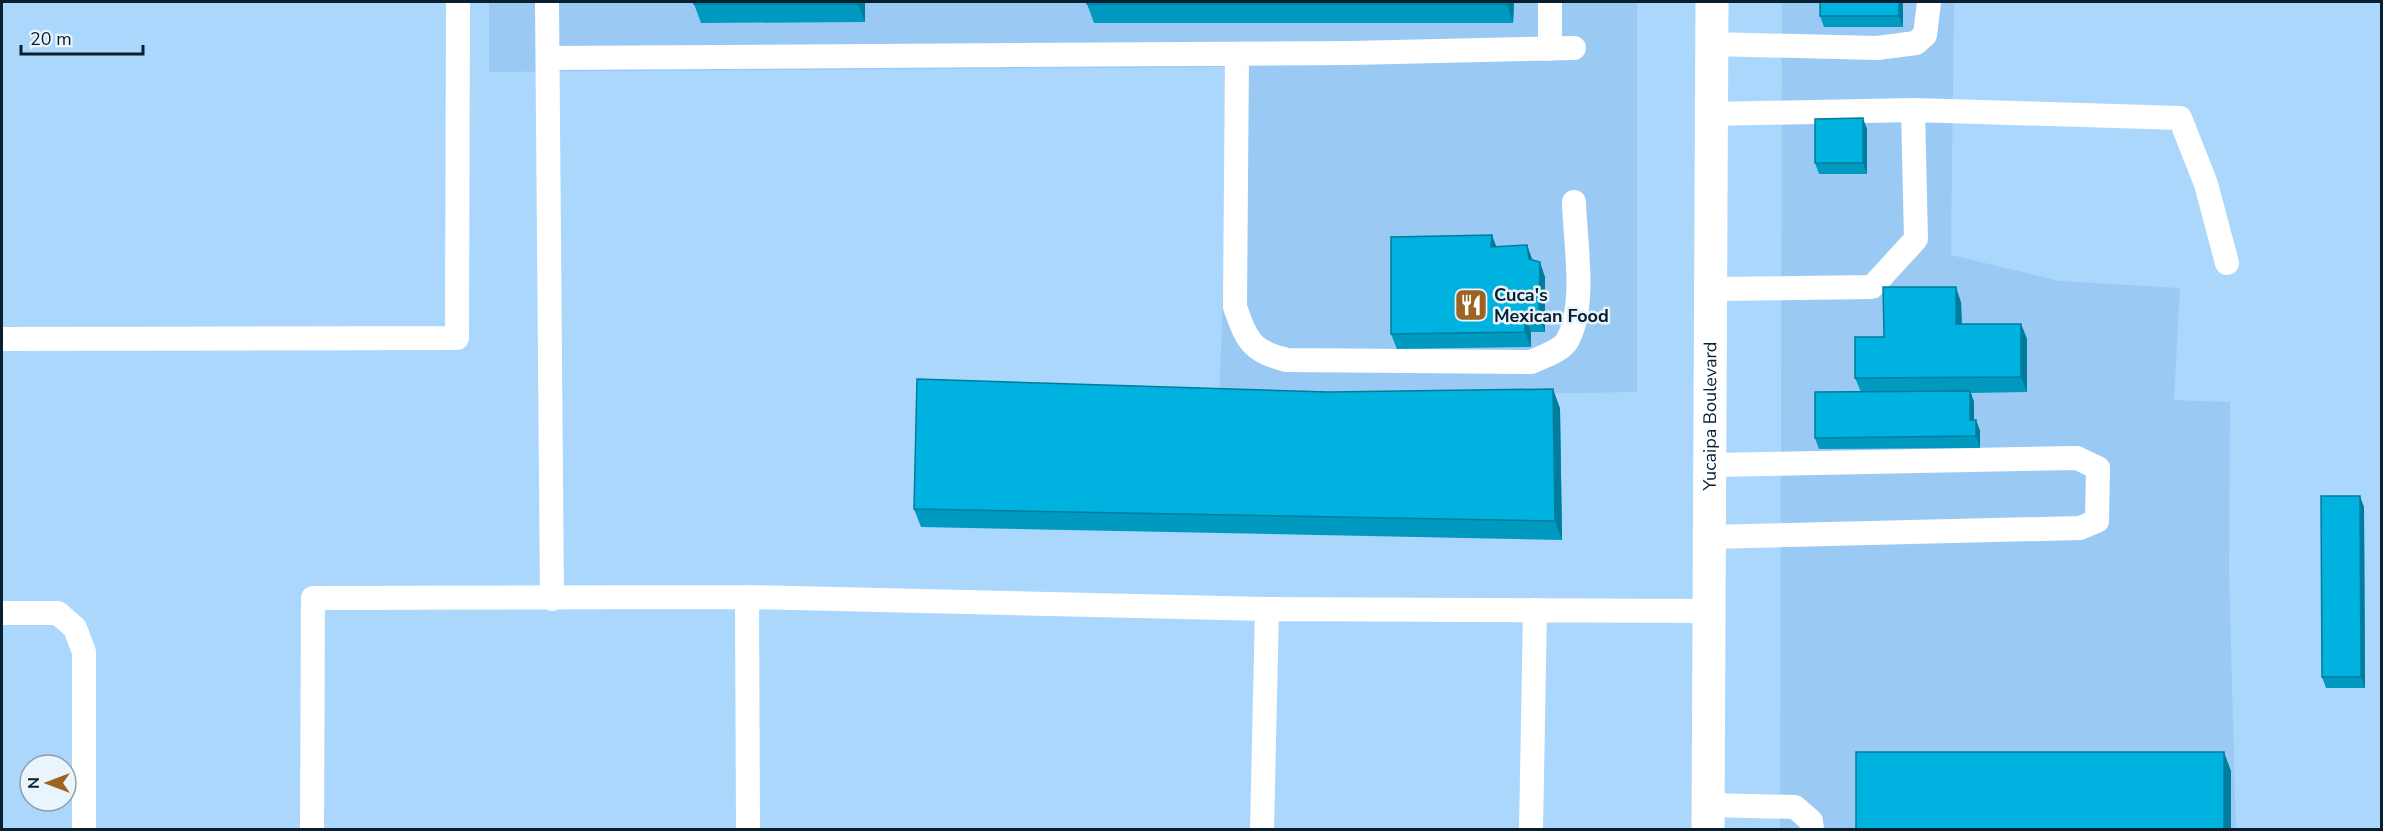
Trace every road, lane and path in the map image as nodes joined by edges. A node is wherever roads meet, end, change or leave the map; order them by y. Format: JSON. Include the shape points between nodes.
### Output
{"nodes":[{"id":1,"x":458,"y":2,"type":"edge"},
{"id":2,"x":547,"y":2,"type":"edge"},
{"id":3,"x":1550,"y":2,"type":"edge"},
{"id":4,"x":1712,"y":2,"type":"edge"},
{"id":5,"x":1929,"y":2,"type":"edge"},
{"id":6,"x":1712,"y":44,"type":"junction"},
{"id":7,"x":1574,"y":48,"type":"dead end"},
{"id":8,"x":1550,"y":50,"type":"junction"},
{"id":9,"x":1237,"y":54,"type":"junction"},
{"id":10,"x":548,"y":58,"type":"junction"},
{"id":11,"x":1913,"y":110,"type":"junction"},
{"id":12,"x":1710,"y":114,"type":"junction"},
{"id":13,"x":1574,"y":202,"type":"dead end"},
{"id":14,"x":2227,"y":263,"type":"dead end"},
{"id":15,"x":1711,"y":289,"type":"junction"},
{"id":16,"x":2,"y":339,"type":"edge"},
{"id":17,"x":1710,"y":465,"type":"junction"},
{"id":18,"x":1710,"y":537,"type":"junction"},
{"id":19,"x":747,"y":597,"type":"junction"},
{"id":20,"x":552,"y":599,"type":"junction"},
{"id":21,"x":1267,"y":609,"type":"junction"},
{"id":22,"x":1535,"y":610,"type":"junction"},
{"id":23,"x":1710,"y":611,"type":"junction"},
{"id":24,"x":2,"y":613,"type":"edge"},
{"id":25,"x":1708,"y":817,"type":"edge"},
{"id":26,"x":84,"y":830,"type":"edge"},
{"id":27,"x":312,"y":830,"type":"edge"},
{"id":28,"x":748,"y":830,"type":"edge"},
{"id":29,"x":1262,"y":830,"type":"edge"},
{"id":30,"x":1532,"y":830,"type":"edge"},
{"id":31,"x":1812,"y":830,"type":"edge"}],
"edges":[{"from":1,"to":16,"type":"lane","via":[[457,338]]},
{"from":2,"to":10,"type":"lane"},
{"from":3,"to":8,"type":"lane"},
{"from":4,"to":6,"type":"main road","name":"Yucaipa Boulevard"},
{"from":5,"to":6,"type":"lane","via":[[1924,35],[1916,43],[1877,48]]},
{"from":6,"to":12,"type":"main road","name":"Yucaipa Boulevard"},
{"from":7,"to":8,"type":"lane"},
{"from":8,"to":9,"type":"lane"},
{"from":9,"to":10,"type":"lane"},
{"from":9,"to":13,"type":"lane","via":[[1235,307],[1245,335],[1264,354],[1287,360],[1520,362],[1545,356],[1566,343],[1578,312]]},
{"from":10,"to":20,"type":"lane"},
{"from":11,"to":12,"type":"lane"},
{"from":11,"to":14,"type":"lane","via":[[2180,118],[2206,184]]},
{"from":11,"to":15,"type":"lane","via":[[1916,239],[1872,287]]},
{"from":12,"to":15,"type":"main road","name":"Yucaipa Boulevard"},
{"from":15,"to":17,"type":"main road","name":"Yucaipa Boulevard"},
{"from":17,"to":18,"type":"main road","name":"Yucaipa Boulevard"},
{"from":17,"to":18,"type":"lane","via":[[2077,458],[2098,468],[2097,521],[2080,528]]},
{"from":18,"to":23,"type":"main road","name":"Yucaipa Boulevard"},
{"from":19,"to":20,"type":"lane"},
{"from":19,"to":21,"type":"lane"},
{"from":19,"to":28,"type":"lane"},
{"from":20,"to":27,"type":"lane","via":[[313,597]]},
{"from":21,"to":22,"type":"lane"},
{"from":21,"to":29,"type":"lane"},
{"from":22,"to":23,"type":"lane"},
{"from":22,"to":30,"type":"lane"},
{"from":23,"to":25,"type":"main road","name":"Yucaipa Boulevard"},
{"from":24,"to":26,"type":"lane","via":[[58,613],[75,628],[84,652]]},
{"from":25,"to":31,"type":"lane","via":[[1795,807],[1811,820]]}]}
